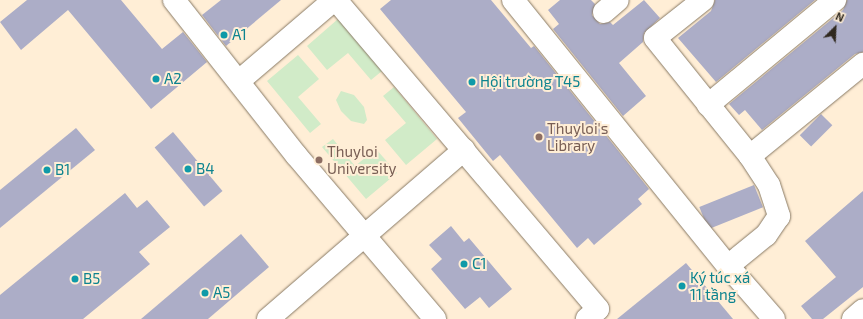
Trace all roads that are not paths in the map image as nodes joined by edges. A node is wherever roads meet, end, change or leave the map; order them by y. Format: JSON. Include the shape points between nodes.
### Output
{"nodes":[{"id":1,"x":335,"y":0,"type":"edge"},
{"id":2,"x":703,"y":0,"type":"edge"},
{"id":3,"x":835,"y":0,"type":"edge"},
{"id":4,"x":515,"y":1,"type":"edge"},
{"id":5,"x":183,"y":3,"type":"edge"},
{"id":6,"x":863,"y":64,"type":"edge"},
{"id":7,"x":239,"y":81,"type":"junction"},
{"id":8,"x":708,"y":105,"type":"junction"},
{"id":9,"x":464,"y":150,"type":"junction"},
{"id":10,"x":750,"y":156,"type":"junction"},
{"id":11,"x":365,"y":237,"type":"junction"},
{"id":12,"x":728,"y":266,"type":"junction"},
{"id":13,"x":863,"y":310,"type":"edge"},
{"id":14,"x":268,"y":319,"type":"edge"},
{"id":15,"x":435,"y":319,"type":"edge"},
{"id":16,"x":587,"y":319,"type":"edge"},
{"id":17,"x":774,"y":319,"type":"edge"},
{"id":18,"x":853,"y":319,"type":"edge"}],
"edges":[{"from":1,"to":7,"type":"lane"},
{"from":1,"to":9,"type":"lane"},
{"from":2,"to":8,"type":"lane","via":[[655,38]]},
{"from":3,"to":8,"type":"lane"},
{"from":4,"to":12,"type":"lane"},
{"from":5,"to":7,"type":"lane"},
{"from":6,"to":10,"type":"lane"},
{"from":7,"to":11,"type":"lane","via":[[296,155]]},
{"from":8,"to":10,"type":"lane"},
{"from":9,"to":11,"type":"lane"},
{"from":9,"to":16,"type":"lane","via":[[598,308]]},
{"from":10,"to":12,"type":"lane","via":[[769,185],[778,216],[766,235]]},
{"from":11,"to":14,"type":"lane"},
{"from":11,"to":15,"type":"lane"},
{"from":12,"to":17,"type":"lane"},
{"from":13,"to":18,"type":"lane"}]}
